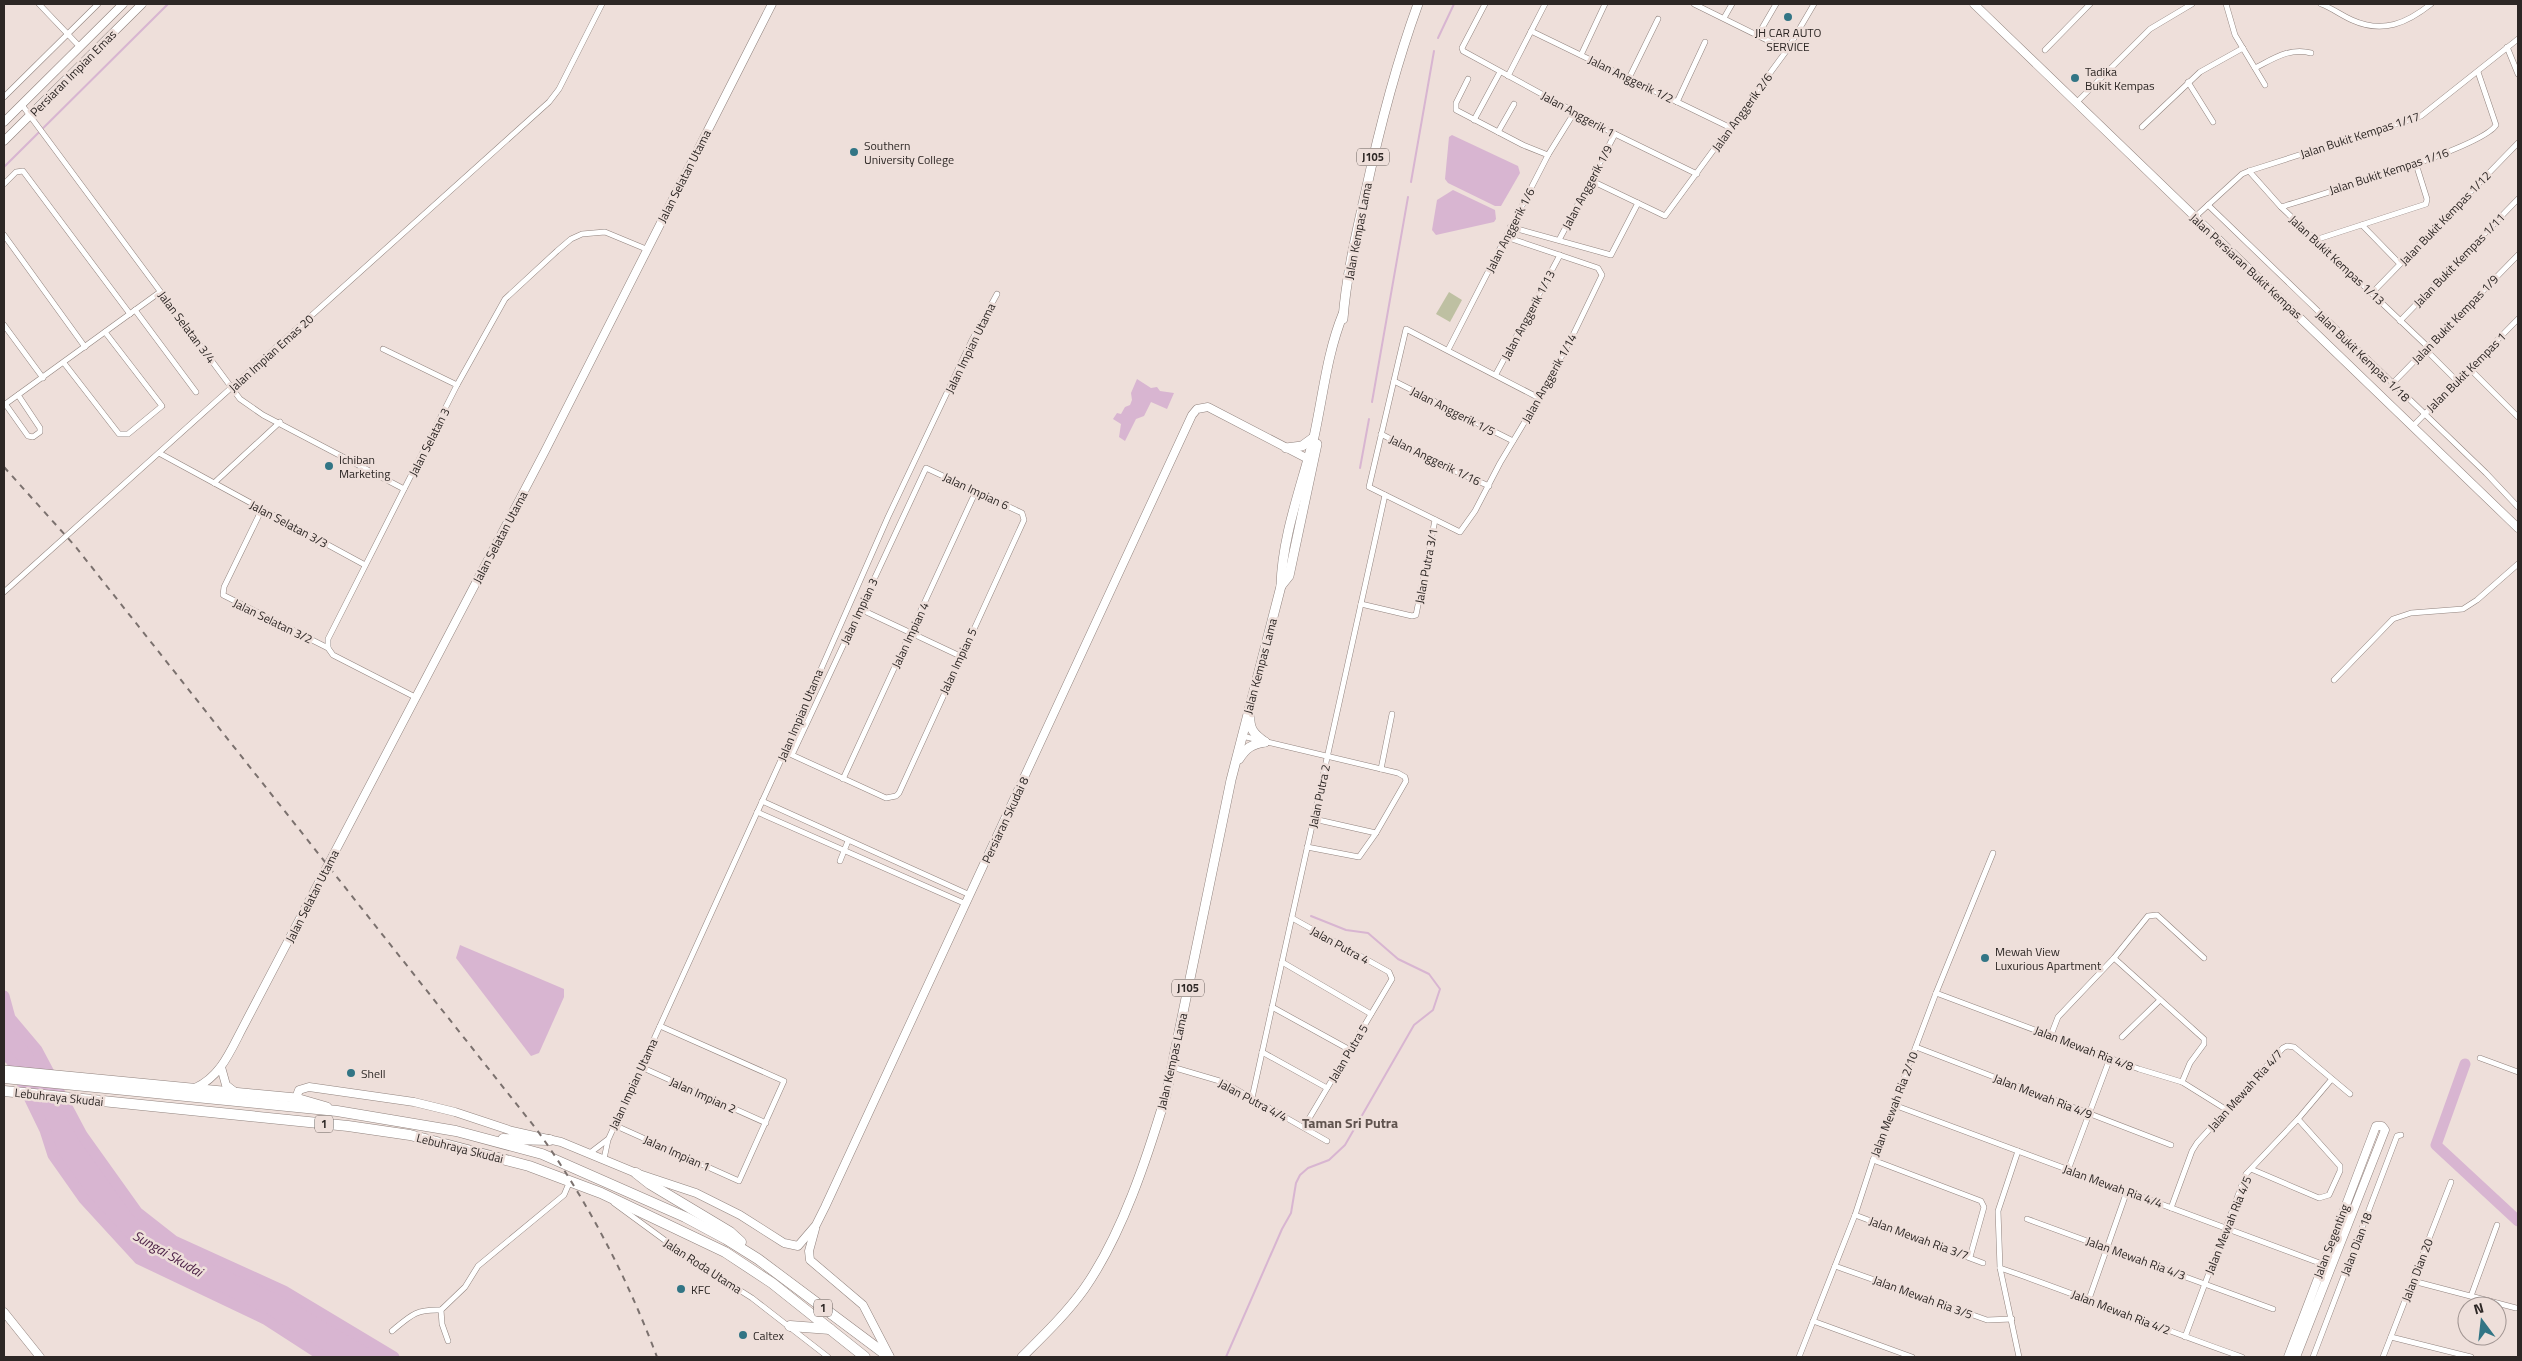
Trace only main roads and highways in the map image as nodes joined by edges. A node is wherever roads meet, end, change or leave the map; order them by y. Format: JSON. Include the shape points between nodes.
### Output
{"nodes":[{"id":1,"x":1418,"y":4,"type":"edge"},
{"id":2,"x":1343,"y":314,"type":"junction"},
{"id":3,"x":1313,"y":438,"type":"junction"},
{"id":4,"x":1286,"y":448,"type":"road end"},
{"id":5,"x":1311,"y":460,"type":"junction"},
{"id":6,"x":1257,"y":679,"type":"junction"},
{"id":7,"x":1231,"y":780,"type":"junction"},
{"id":8,"x":4,"y":1070,"type":"edge"},
{"id":9,"x":4,"y":1078,"type":"edge"},
{"id":10,"x":95,"y":1083,"type":"junction"},
{"id":11,"x":4,"y":1091,"type":"edge"},
{"id":12,"x":336,"y":1110,"type":"junction"},
{"id":13,"x":492,"y":1140,"type":"junction"},
{"id":14,"x":550,"y":1140,"type":"road end"},
{"id":15,"x":636,"y":1173,"type":"road end"},
{"id":16,"x":758,"y":1259,"type":"junction"},
{"id":17,"x":790,"y":1326,"type":"road end"},
{"id":18,"x":830,"y":1329,"type":"junction"},
{"id":19,"x":865,"y":1357,"type":"edge"},
{"id":20,"x":889,"y":1357,"type":"edge"},
{"id":21,"x":1022,"y":1357,"type":"edge"}],
"edges":[{"from":1,"to":2,"type":"main road","name":"Jalan Kempas Lama","number":"J105","via":[[1383,112],[1357,230]]},
{"from":2,"to":3,"type":"main road","name":"Jalan Kempas Lama","number":"J105"},
{"from":2,"to":5,"type":"main road","name":"Jalan Kempas Lama","number":"J105"},
{"from":3,"to":4,"type":"main road","via":[[1302,446]]},
{"from":3,"to":5,"type":"main road","name":"Jalan Kempas Lama","number":"J105"},
{"from":5,"to":6,"type":"main road","name":"Jalan Kempas Lama","number":"J105","via":[[1289,576],[1281,586]]},
{"from":6,"to":7,"type":"main road","name":"Jalan Kempas Lama","number":"J105"},
{"from":6,"to":7,"type":"main road","via":[[1250,723],[1254,735],[1265,742],[1246,750]]},
{"from":7,"to":21,"type":"main road","name":"Jalan Kempas Lama","number":"J105","via":[[1166,1095],[1151,1145],[1125,1210],[1085,1287],[1061,1318]]},
{"from":8,"to":10,"type":"main road"},
{"from":9,"to":10,"type":"highway","name":"Lebuhraya Skudai","number":"1"},
{"from":10,"to":12,"type":"highway","name":"Lebuhraya Skudai","number":"1"},
{"from":10,"to":12,"type":"main road","name":"Lebuhraya Skudai","via":[[296,1098]]},
{"from":11,"to":18,"type":"highway","name":"Lebuhraya Skudai","number":"1","via":[[348,1126],[410,1135],[472,1150],[570,1181],[725,1252],[772,1283]]},
{"from":12,"to":13,"type":"highway","name":"Lebuhraya Skudai","number":"1","via":[[413,1122]]},
{"from":13,"to":14,"type":"highway"},
{"from":13,"to":16,"type":"highway","name":"Lebuhraya Skudai","number":"1","via":[[574,1166],[685,1217]]},
{"from":15,"to":16,"type":"highway","via":[[730,1232]]},
{"from":16,"to":20,"type":"highway","name":"Lebuhraya Skudai","number":"1"},
{"from":17,"to":18,"type":"highway"},
{"from":18,"to":19,"type":"highway","name":"Lebuhraya Skudai","number":"1"}]}
